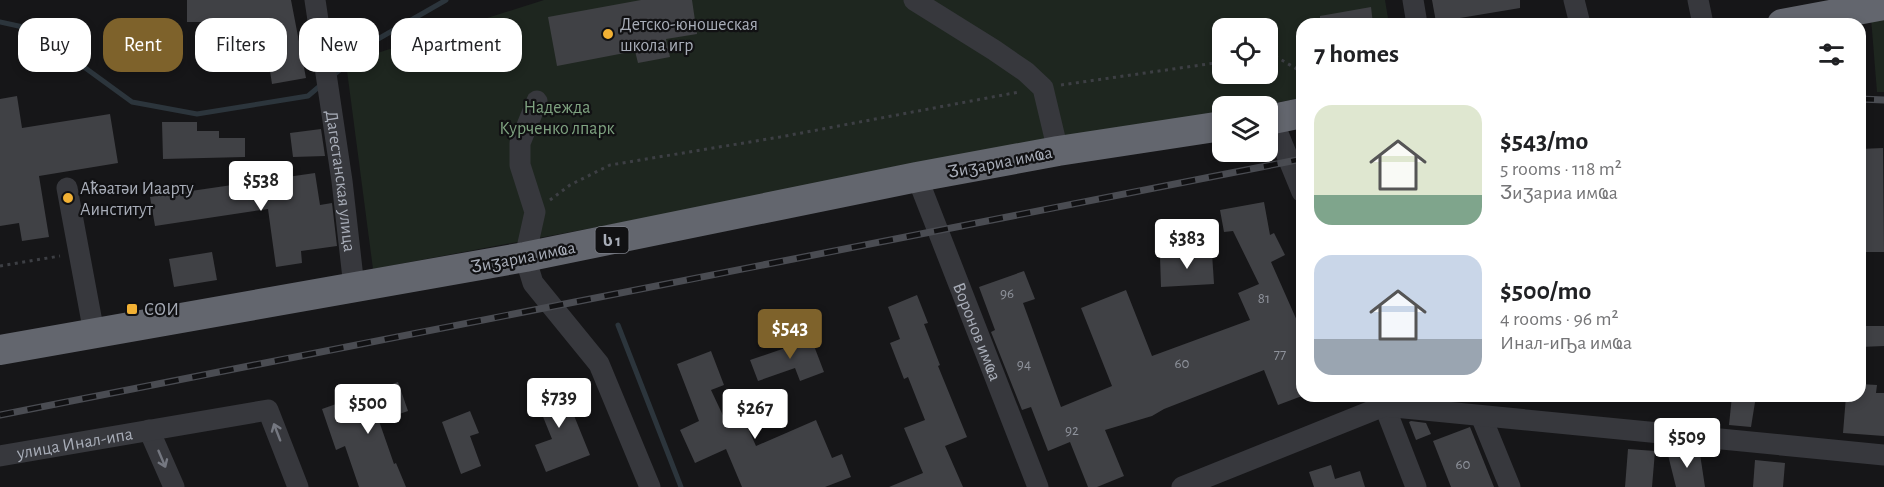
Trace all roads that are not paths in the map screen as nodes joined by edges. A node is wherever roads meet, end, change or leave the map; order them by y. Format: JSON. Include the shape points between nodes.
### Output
{"nodes":[{"id":1,"x":315,"y":0,"type":"edge"},
{"id":2,"x":914,"y":0,"type":"edge"},
{"id":3,"x":1413,"y":0,"type":"edge"},
{"id":4,"x":1574,"y":0,"type":"edge"},
{"id":5,"x":1698,"y":0,"type":"edge"},
{"id":6,"x":1884,"y":5,"type":"edge"},
{"id":7,"x":1416,"y":18,"type":"edge"},
{"id":8,"x":1578,"y":18,"type":"edge"},
{"id":9,"x":1702,"y":18,"type":"edge"},
{"id":10,"x":1814,"y":18,"type":"edge"},
{"id":11,"x":537,"y":101,"type":"dead end"},
{"id":12,"x":1296,"y":114,"type":"edge"},
{"id":13,"x":1278,"y":118,"type":"edge"},
{"id":14,"x":1212,"y":128,"type":"edge"},
{"id":15,"x":1278,"y":137,"type":"edge"},
{"id":16,"x":1058,"y":151,"type":"junction"},
{"id":17,"x":917,"y":177,"type":"junction"},
{"id":18,"x":1296,"y":178,"type":"edge"},
{"id":19,"x":67,"y":188,"type":"dead end"},
{"id":20,"x":525,"y":257,"type":"junction"},
{"id":21,"x":354,"y":287,"type":"junction"},
{"id":22,"x":94,"y":333,"type":"junction"},
{"id":23,"x":0,"y":350,"type":"edge"},
{"id":24,"x":1380,"y":402,"type":"edge"},
{"id":25,"x":1382,"y":402,"type":"edge"},
{"id":26,"x":1389,"y":402,"type":"edge"},
{"id":27,"x":1481,"y":416,"type":"junction"},
{"id":28,"x":149,"y":430,"type":"junction"},
{"id":29,"x":1884,"y":455,"type":"edge"},
{"id":30,"x":0,"y":456,"type":"edge"},
{"id":31,"x":174,"y":487,"type":"edge"},
{"id":32,"x":298,"y":487,"type":"edge"},
{"id":33,"x":650,"y":487,"type":"edge"},
{"id":34,"x":1038,"y":487,"type":"edge"},
{"id":35,"x":1182,"y":487,"type":"edge"},
{"id":36,"x":1416,"y":487,"type":"edge"},
{"id":37,"x":1510,"y":487,"type":"edge"}],
"edges":[{"from":1,"to":21,"type":"street","name":"Дагестанская улица"},
{"from":2,"to":16,"type":"street","via":[[994,50],[1043,88]]},
{"from":3,"to":7,"type":"street"},
{"from":4,"to":8,"type":"street"},
{"from":5,"to":9,"type":"street"},
{"from":6,"to":10,"type":"highway"},
{"from":11,"to":20,"type":"street","via":[[520,143],[520,165],[536,212]]},
{"from":12,"to":13,"type":"highway"},
{"from":14,"to":16,"type":"highway","name":"Ӡиӡариа имҩа","number":"ს 1"},
{"from":15,"to":18,"type":"street"},
{"from":16,"to":17,"type":"highway","name":"Ӡиӡариа имҩа","number":"ს 1"},
{"from":17,"to":20,"type":"highway","name":"Ӡиӡариа имҩа","number":"ს 1"},
{"from":17,"to":34,"type":"street","name":"Воронов имҩа"},
{"from":19,"to":22,"type":"street"},
{"from":20,"to":21,"type":"highway","name":"Ӡиӡариа имҩа","number":"ს 1"},
{"from":20,"to":33,"type":"street","via":[[533,283],[599,364]]},
{"from":21,"to":22,"type":"highway","name":"Ӡиӡариа имҩа","number":"ს 1"},
{"from":22,"to":23,"type":"highway","name":"Ӡиӡариа имҩа","number":"ს 1"},
{"from":24,"to":35,"type":"street"},
{"from":25,"to":36,"type":"street"},
{"from":26,"to":27,"type":"street"},
{"from":27,"to":29,"type":"street"},
{"from":27,"to":37,"type":"street"},
{"from":28,"to":30,"type":"street","name":"улица Инал-ипа"},
{"from":28,"to":31,"type":"street","one_way":true},
{"from":32,"to":28,"type":"street","name":"улица Инал-ипа","one_way":true,"via":[[268,410]]}]}
